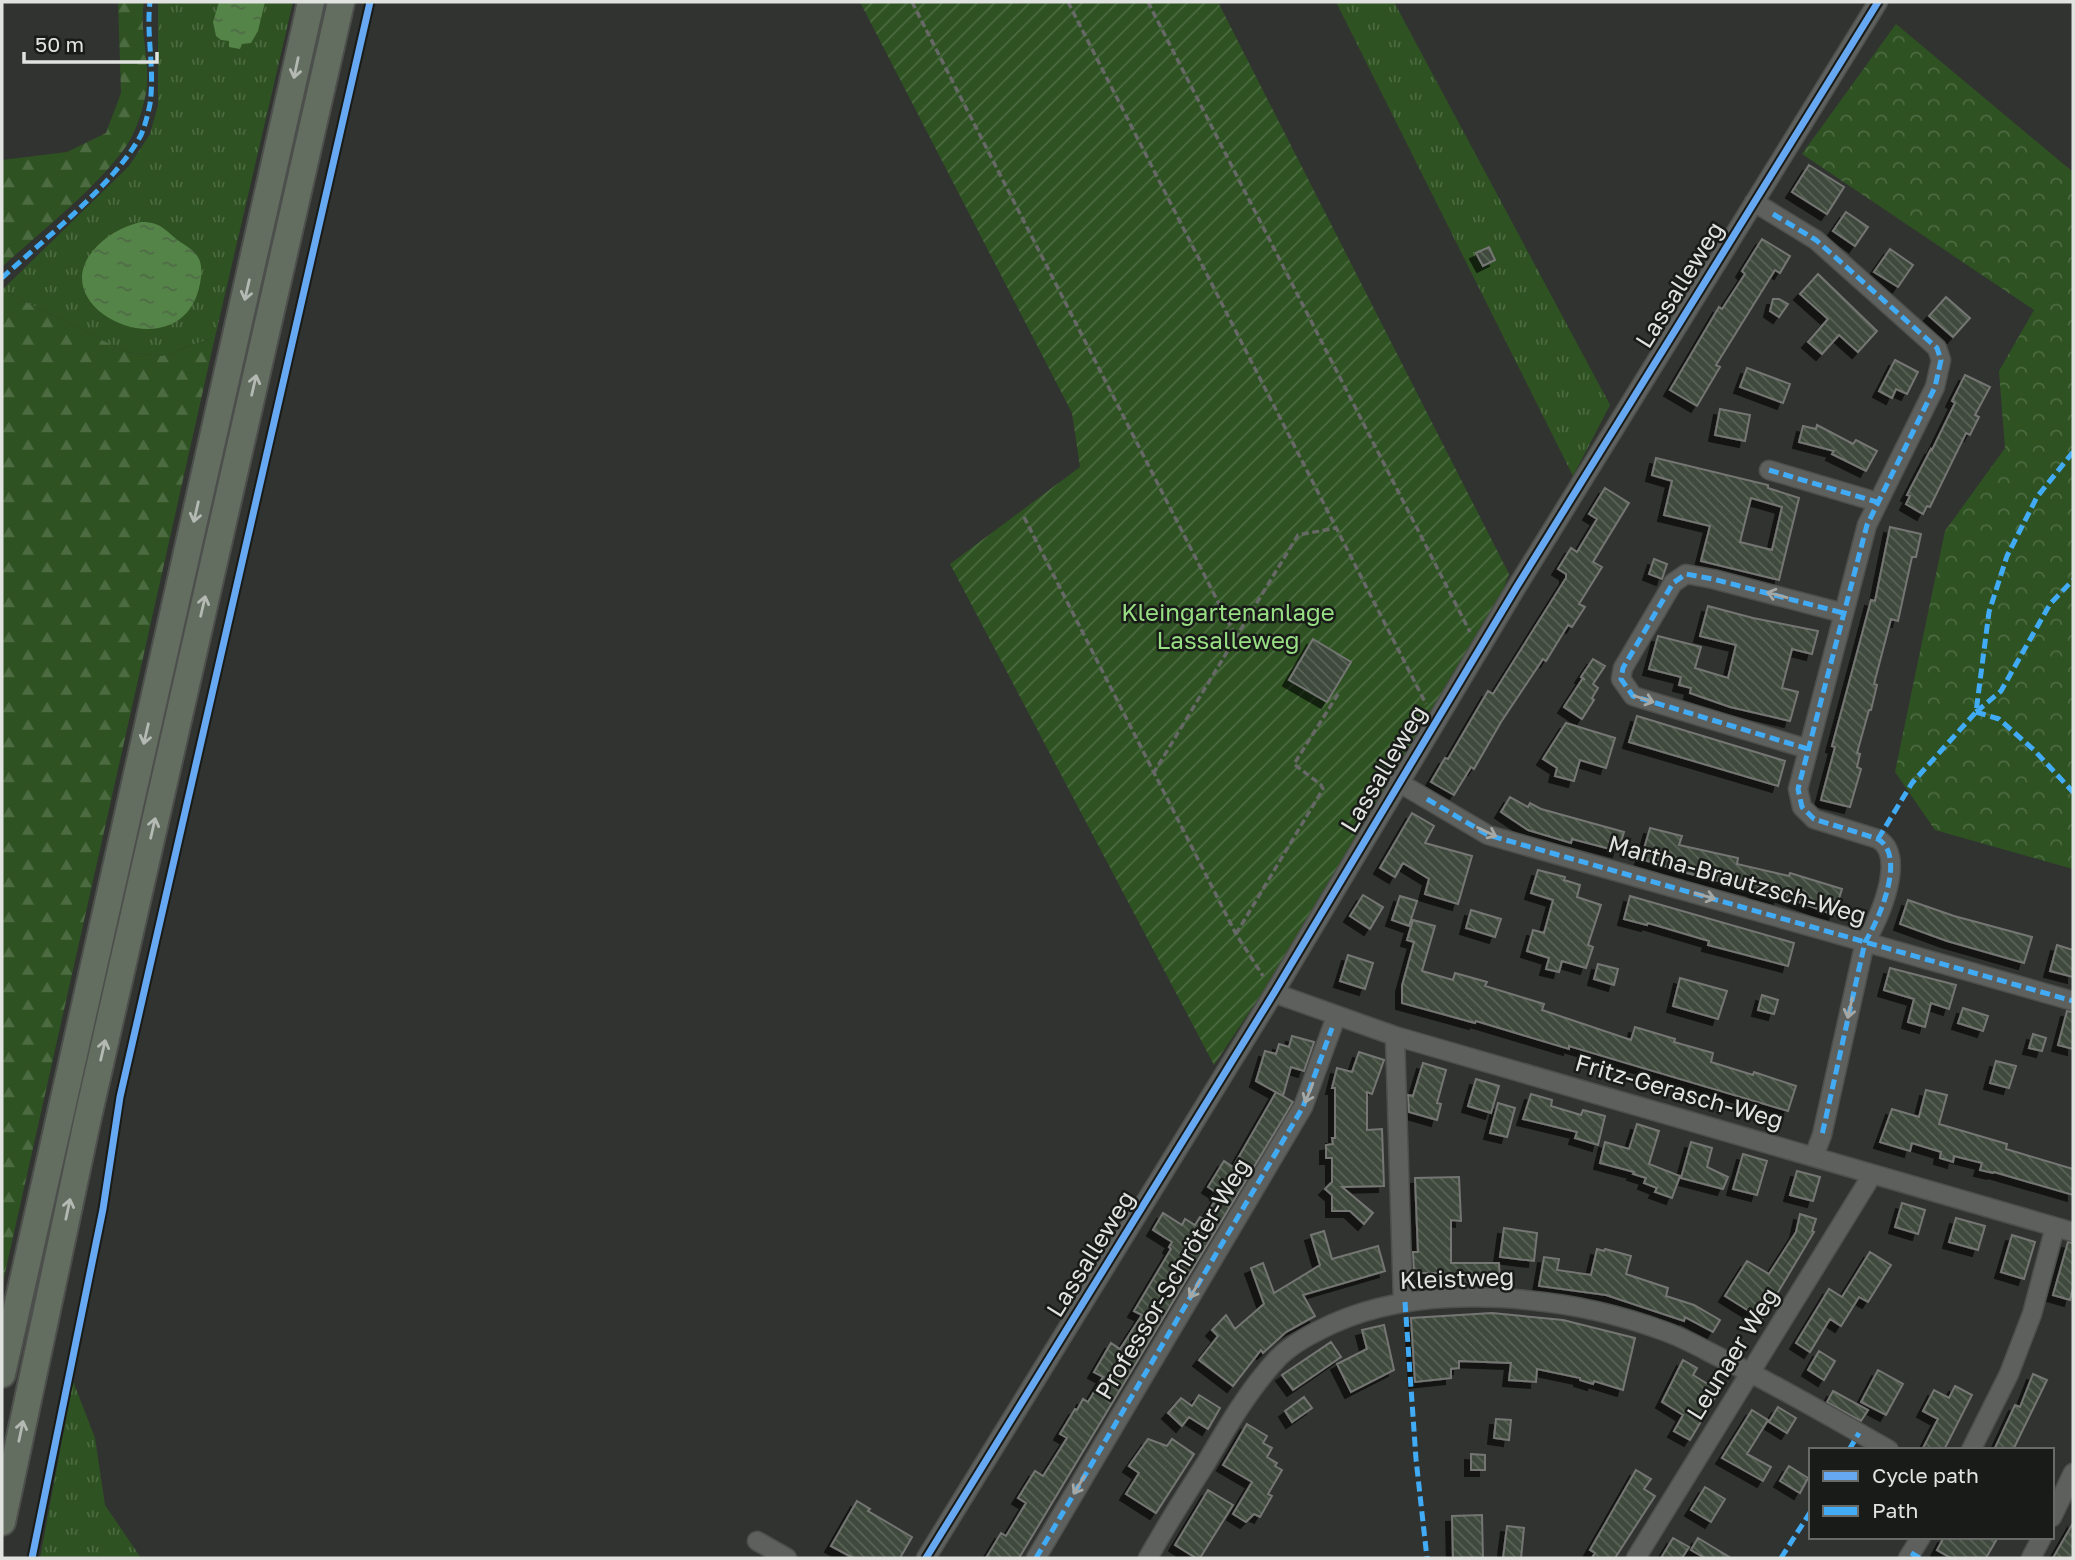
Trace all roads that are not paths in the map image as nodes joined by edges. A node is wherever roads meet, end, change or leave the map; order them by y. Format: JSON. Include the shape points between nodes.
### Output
{"nodes":[{"id":1,"x":311,"y":2,"type":"edge"},
{"id":2,"x":341,"y":2,"type":"edge"},
{"id":3,"x":1878,"y":2,"type":"edge"},
{"id":4,"x":1754,"y":202,"type":"junction"},
{"id":5,"x":1769,"y":470,"type":"dead end"},
{"id":6,"x":1877,"y":502,"type":"junction"},
{"id":7,"x":1843,"y":613,"type":"junction"},
{"id":8,"x":1808,"y":749,"type":"junction"},
{"id":9,"x":1398,"y":782,"type":"junction"},
{"id":10,"x":1865,"y":942,"type":"junction"},
{"id":11,"x":1274,"y":993,"type":"junction"},
{"id":12,"x":2073,"y":1001,"type":"edge"},
{"id":13,"x":1336,"y":1017,"type":"junction"},
{"id":14,"x":1395,"y":1036,"type":"junction"},
{"id":15,"x":1814,"y":1156,"type":"junction"},
{"id":16,"x":1872,"y":1175,"type":"junction"},
{"id":17,"x":2055,"y":1227,"type":"junction"},
{"id":18,"x":2073,"y":1232,"type":"edge"},
{"id":19,"x":1403,"y":1302,"type":"junction"},
{"id":20,"x":1750,"y":1372,"type":"junction"},
{"id":21,"x":2,"y":1374,"type":"edge"},
{"id":22,"x":1885,"y":1448,"type":"edge"},
{"id":23,"x":1972,"y":1448,"type":"edge"},
{"id":24,"x":2073,"y":1474,"type":"edge"},
{"id":25,"x":2054,"y":1513,"type":"edge"},
{"id":26,"x":2,"y":1522,"type":"edge"},
{"id":27,"x":1920,"y":1539,"type":"edge"},
{"id":28,"x":2041,"y":1539,"type":"edge"},
{"id":29,"x":757,"y":1541,"type":"dead end"},
{"id":30,"x":787,"y":1558,"type":"edge"},
{"id":31,"x":926,"y":1558,"type":"edge"},
{"id":32,"x":1036,"y":1558,"type":"edge"},
{"id":33,"x":1148,"y":1558,"type":"edge"},
{"id":34,"x":1636,"y":1558,"type":"edge"},
{"id":35,"x":1908,"y":1558,"type":"edge"},
{"id":36,"x":2031,"y":1558,"type":"edge"}],
"edges":[{"from":1,"to":21,"type":"highway","one_way":true},
{"from":26,"to":2,"type":"highway","one_way":true,"via":[[88,1116]]},
{"from":3,"to":4,"type":"street","name":"Lassalleweg"},
{"from":4,"to":6,"type":"street","via":[[1816,240],[1937,348],[1941,360],[1936,387]]},
{"from":4,"to":9,"type":"street","name":"Lassalleweg"},
{"from":5,"to":6,"type":"street"},
{"from":6,"to":7,"type":"street"},
{"from":7,"to":8,"type":"street"},
{"from":7,"to":8,"type":"street","one_way":true,"via":[[1686,574],[1673,583],[1623,668],[1621,679],[1633,696]]},
{"from":8,"to":10,"type":"street","via":[[1798,789],[1802,807],[1814,819],[1885,843],[1892,859],[1877,924]]},
{"from":9,"to":10,"type":"street","name":"Martha-Brautzsch-Weg","one_way":true,"via":[[1488,835]]},
{"from":9,"to":11,"type":"street","name":"Lassalleweg"},
{"from":10,"to":12,"type":"street","name":"Martha-Brautzsch-Weg"},
{"from":10,"to":15,"type":"street","one_way":true},
{"from":11,"to":13,"type":"street","name":"Fritz-Gerasch-Weg"},
{"from":11,"to":31,"type":"street","name":"Lassalleweg"},
{"from":13,"to":14,"type":"street","name":"Fritz-Gerasch-Weg"},
{"from":13,"to":32,"type":"street","name":"Professor-Schröter-Weg","one_way":true,"via":[[1303,1107]]},
{"from":14,"to":15,"type":"street","name":"Fritz-Gerasch-Weg"},
{"from":14,"to":19,"type":"street"},
{"from":15,"to":16,"type":"street","name":"Fritz-Gerasch-Weg"},
{"from":16,"to":17,"type":"street","name":"Fritz-Gerasch-Weg"},
{"from":16,"to":20,"type":"street","name":"Leunaer Weg"},
{"from":17,"to":18,"type":"street","name":"Fritz-Gerasch-Weg"},
{"from":17,"to":23,"type":"street","via":[[2032,1314],[2009,1374]]},
{"from":19,"to":20,"type":"street","name":"Kleistweg","via":[[1488,1297],[1559,1304],[1665,1331]]},
{"from":19,"to":33,"type":"street","name":"Kleistweg","via":[[1331,1324],[1279,1357],[1236,1413]]},
{"from":20,"to":22,"type":"street","name":"Kleistweg"},
{"from":20,"to":34,"type":"street","name":"Leunaer Weg"},
{"from":24,"to":25,"type":"street"},
{"from":27,"to":35,"type":"street"},
{"from":28,"to":36,"type":"street"},
{"from":29,"to":30,"type":"street"}]}
